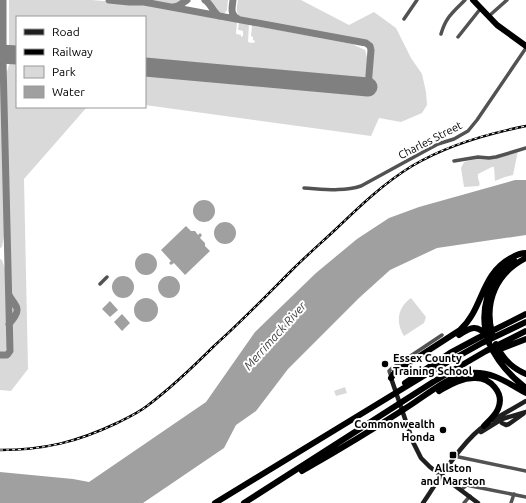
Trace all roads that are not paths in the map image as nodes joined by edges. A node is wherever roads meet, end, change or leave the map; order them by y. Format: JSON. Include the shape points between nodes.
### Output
{"nodes":[{"id":1,"x":417,"y":0,"type":"edge"},
{"id":2,"x":465,"y":0,"type":"edge"},
{"id":3,"x":473,"y":0,"type":"edge"},
{"id":4,"x":507,"y":0,"type":"edge"},
{"id":5,"x":481,"y":8,"type":"junction"},
{"id":6,"x":489,"y":16,"type":"junction"},
{"id":7,"x":404,"y":19,"type":"dead end"},
{"id":8,"x":441,"y":34,"type":"dead end"},
{"id":9,"x":458,"y":37,"type":"dead end"},
{"id":10,"x":526,"y":47,"type":"edge"},
{"id":11,"x":526,"y":148,"type":"edge"},
{"id":12,"x":454,"y":161,"type":"dead end"},
{"id":13,"x":304,"y":188,"type":"dead end"},
{"id":14,"x":526,"y":253,"type":"edge"},
{"id":15,"x":526,"y":258,"type":"edge"},
{"id":16,"x":107,"y":277,"type":"dead end"},
{"id":17,"x":100,"y":284,"type":"dead end"},
{"id":18,"x":526,"y":314,"type":"edge"},
{"id":19,"x":526,"y":322,"type":"edge"},
{"id":20,"x":526,"y":331,"type":"edge"},
{"id":21,"x":442,"y":335,"type":"dead end"},
{"id":22,"x":488,"y":338,"type":"junction"},
{"id":23,"x":526,"y":339,"type":"edge"},
{"id":24,"x":480,"y":340,"type":"junction"},
{"id":25,"x":504,"y":345,"type":"junction"},
{"id":26,"x":526,"y":374,"type":"edge"},
{"id":27,"x":391,"y":378,"type":"junction"},
{"id":28,"x":526,"y":388,"type":"edge"},
{"id":29,"x":526,"y":393,"type":"edge"},
{"id":30,"x":526,"y":401,"type":"edge"},
{"id":31,"x":408,"y":407,"type":"junction"},
{"id":32,"x":506,"y":412,"type":"junction"},
{"id":33,"x":526,"y":412,"type":"edge"},
{"id":34,"x":500,"y":420,"type":"junction"},
{"id":35,"x":484,"y":426,"type":"junction"},
{"id":36,"x":454,"y":456,"type":"junction"},
{"id":37,"x":526,"y":471,"type":"edge"},
{"id":38,"x":441,"y":475,"type":"junction"},
{"id":39,"x":461,"y":490,"type":"junction"},
{"id":40,"x":259,"y":494,"type":"junction"},
{"id":41,"x":514,"y":494,"type":"junction"},
{"id":42,"x":470,"y":496,"type":"junction"},
{"id":43,"x":526,"y":497,"type":"edge"},
{"id":44,"x":215,"y":503,"type":"edge"},
{"id":45,"x":244,"y":503,"type":"edge"},
{"id":46,"x":423,"y":503,"type":"edge"},
{"id":47,"x":464,"y":503,"type":"edge"},
{"id":48,"x":478,"y":503,"type":"edge"},
{"id":49,"x":511,"y":503,"type":"edge"}],
"edges":[{"from":1,"to":7,"type":"street"},
{"from":2,"to":8,"type":"street","via":[[450,15]]},
{"from":3,"to":5,"type":"highway"},
{"from":4,"to":6,"type":"street"},
{"from":5,"to":6,"type":"highway"},
{"from":5,"to":9,"type":"street"},
{"from":6,"to":10,"type":"highway"},
{"from":10,"to":13,"type":"street","name":"Charles Street","via":[[477,120],[462,135],[431,148],[361,186],[347,189]]},
{"from":11,"to":12,"type":"street","via":[[496,157],[474,157]]},
{"from":14,"to":22,"type":"highway","via":[[503,269],[489,290],[485,311]]},
{"from":14,"to":27,"type":"highway","via":[[506,260],[497,268],[489,278],[471,317],[460,330],[395,372]]},
{"from":15,"to":26,"type":"highway","via":[[512,267],[499,281],[489,314],[492,334],[502,356],[514,368]]},
{"from":16,"to":17,"type":"street"},
{"from":18,"to":24,"type":"highway","via":[[497,328]]},
{"from":19,"to":24,"type":"highway"},
{"from":20,"to":25,"type":"highway"},
{"from":21,"to":27,"type":"street","via":[[391,369]]},
{"from":22,"to":27,"type":"highway","via":[[478,328],[468,329]]},
{"from":22,"to":28,"type":"highway","via":[[501,364]]},
{"from":23,"to":25,"type":"highway"},
{"from":24,"to":44,"type":"highway"},
{"from":25,"to":40,"type":"highway","via":[[459,366]]},
{"from":27,"to":38,"type":"main road","via":[[416,448],[426,464]]},
{"from":29,"to":31,"type":"highway","via":[[492,375],[470,373],[448,381]]},
{"from":30,"to":32,"type":"main road"},
{"from":31,"to":35,"type":"highway","via":[[464,379],[483,378],[497,390],[500,404],[494,416]]},
{"from":31,"to":40,"type":"highway"},
{"from":32,"to":34,"type":"main road"},
{"from":32,"to":35,"type":"main road"},
{"from":33,"to":34,"type":"main road"},
{"from":33,"to":34,"type":"main road","via":[[509,424],[504,425]]},
{"from":34,"to":36,"type":"main road","via":[[482,431]]},
{"from":35,"to":36,"type":"main road"},
{"from":36,"to":37,"type":"street"},
{"from":36,"to":38,"type":"main road"},
{"from":38,"to":39,"type":"main road"},
{"from":38,"to":46,"type":"main road"},
{"from":39,"to":41,"type":"street","via":[[468,485]]},
{"from":39,"to":42,"type":"main road"},
{"from":40,"to":45,"type":"highway"},
{"from":41,"to":43,"type":"street"},
{"from":41,"to":49,"type":"street"},
{"from":42,"to":47,"type":"street"},
{"from":42,"to":48,"type":"main road"}]}
